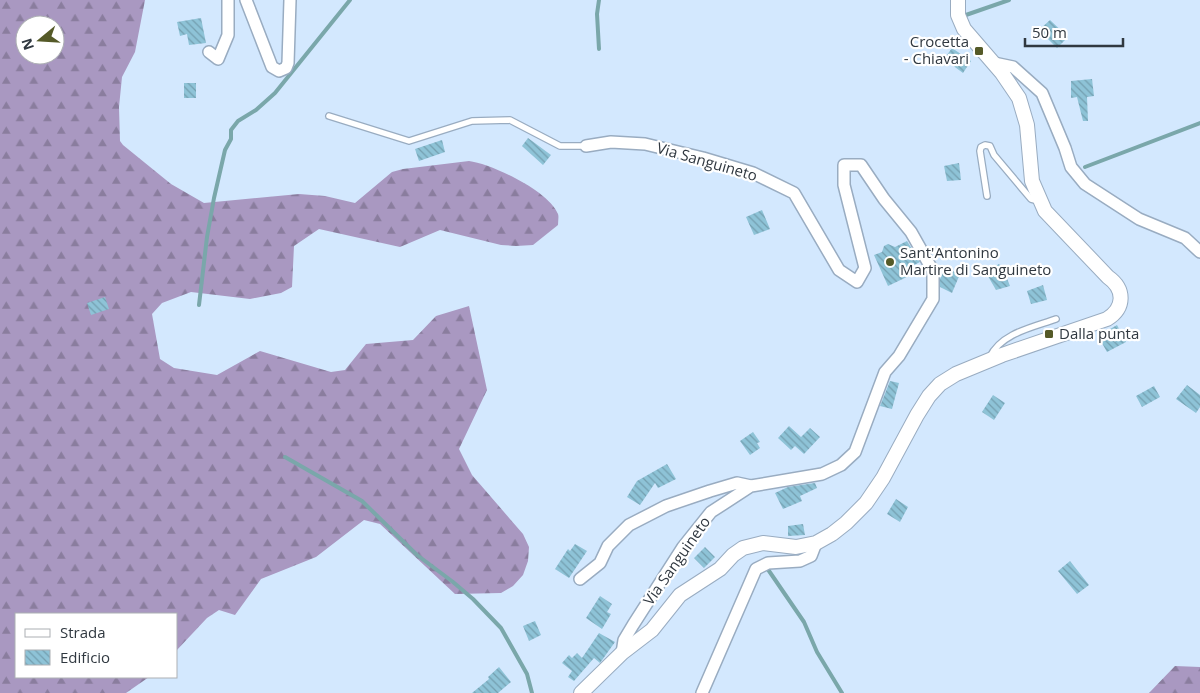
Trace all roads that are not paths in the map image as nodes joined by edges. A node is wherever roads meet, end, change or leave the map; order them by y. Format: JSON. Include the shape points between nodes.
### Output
{"nodes":[{"id":1,"x":228,"y":0,"type":"edge"},
{"id":2,"x":246,"y":0,"type":"edge"},
{"id":3,"x":290,"y":0,"type":"edge"},
{"id":4,"x":958,"y":0,"type":"edge"},
{"id":5,"x":209,"y":52,"type":"dead end"},
{"id":6,"x":994,"y":63,"type":"junction"},
{"id":7,"x":329,"y":116,"type":"dead end"},
{"id":8,"x":586,"y":146,"type":"joint"},
{"id":9,"x":987,"y":196,"type":"dead end"},
{"id":10,"x":1040,"y":201,"type":"junction"},
{"id":11,"x":1200,"y":252,"type":"edge"},
{"id":12,"x":1056,"y":319,"type":"dead end"},
{"id":13,"x":988,"y":361,"type":"junction"},
{"id":14,"x":751,"y":486,"type":"junction"},
{"id":15,"x":816,"y":543,"type":"junction"},
{"id":16,"x":580,"y":579,"type":"dead end"},
{"id":17,"x":622,"y":653,"type":"junction"},
{"id":18,"x":581,"y":693,"type":"edge"},
{"id":19,"x":702,"y":693,"type":"edge"}],
"edges":[{"from":1,"to":5,"type":"street","via":[[228,35],[218,58]]},
{"from":2,"to":3,"type":"street","via":[[272,67],[279,72],[287,66]]},
{"from":4,"to":6,"type":"street","via":[[958,15],[964,29]]},
{"from":6,"to":10,"type":"street","via":[[1019,98],[1028,125],[1032,181]]},
{"from":6,"to":11,"type":"street","via":[[1013,68],[1042,94],[1071,167],[1085,184],[1139,219],[1186,238]]},
{"from":7,"to":8,"type":"lane","via":[[409,142],[472,121],[510,120],[560,146]]},
{"from":8,"to":14,"type":"street","name":"Via Sanguineto","via":[[611,142],[644,144],[753,173],[794,193],[839,270],[857,282],[865,268],[844,185],[844,165],[861,165],[911,232],[933,271],[933,299],[899,356],[885,372],[855,452],[841,465],[822,474]]},
{"from":9,"to":10,"type":"lane","via":[[980,151],[985,145],[990,146],[1031,199]]},
{"from":10,"to":13,"type":"street","via":[[1045,211],[1115,281],[1121,302],[1114,315],[1107,319]]},
{"from":12,"to":13,"type":"lane","via":[[1010,336],[992,352]]},
{"from":13,"to":15,"type":"street","via":[[940,384],[917,415],[866,503],[846,523]]},
{"from":14,"to":16,"type":"street","name":"Via Sanguineto","via":[[737,483],[710,491],[666,506],[629,525],[608,546],[600,563]]},
{"from":14,"to":17,"type":"street","name":"Via Sanguineto","via":[[711,512],[683,547],[624,640]]},
{"from":15,"to":17,"type":"street","via":[[796,547],[763,543],[743,548],[720,569],[680,596],[652,630]]},
{"from":15,"to":19,"type":"street","via":[[811,556],[800,561],[768,563],[756,569]]},
{"from":17,"to":18,"type":"street"}]}
